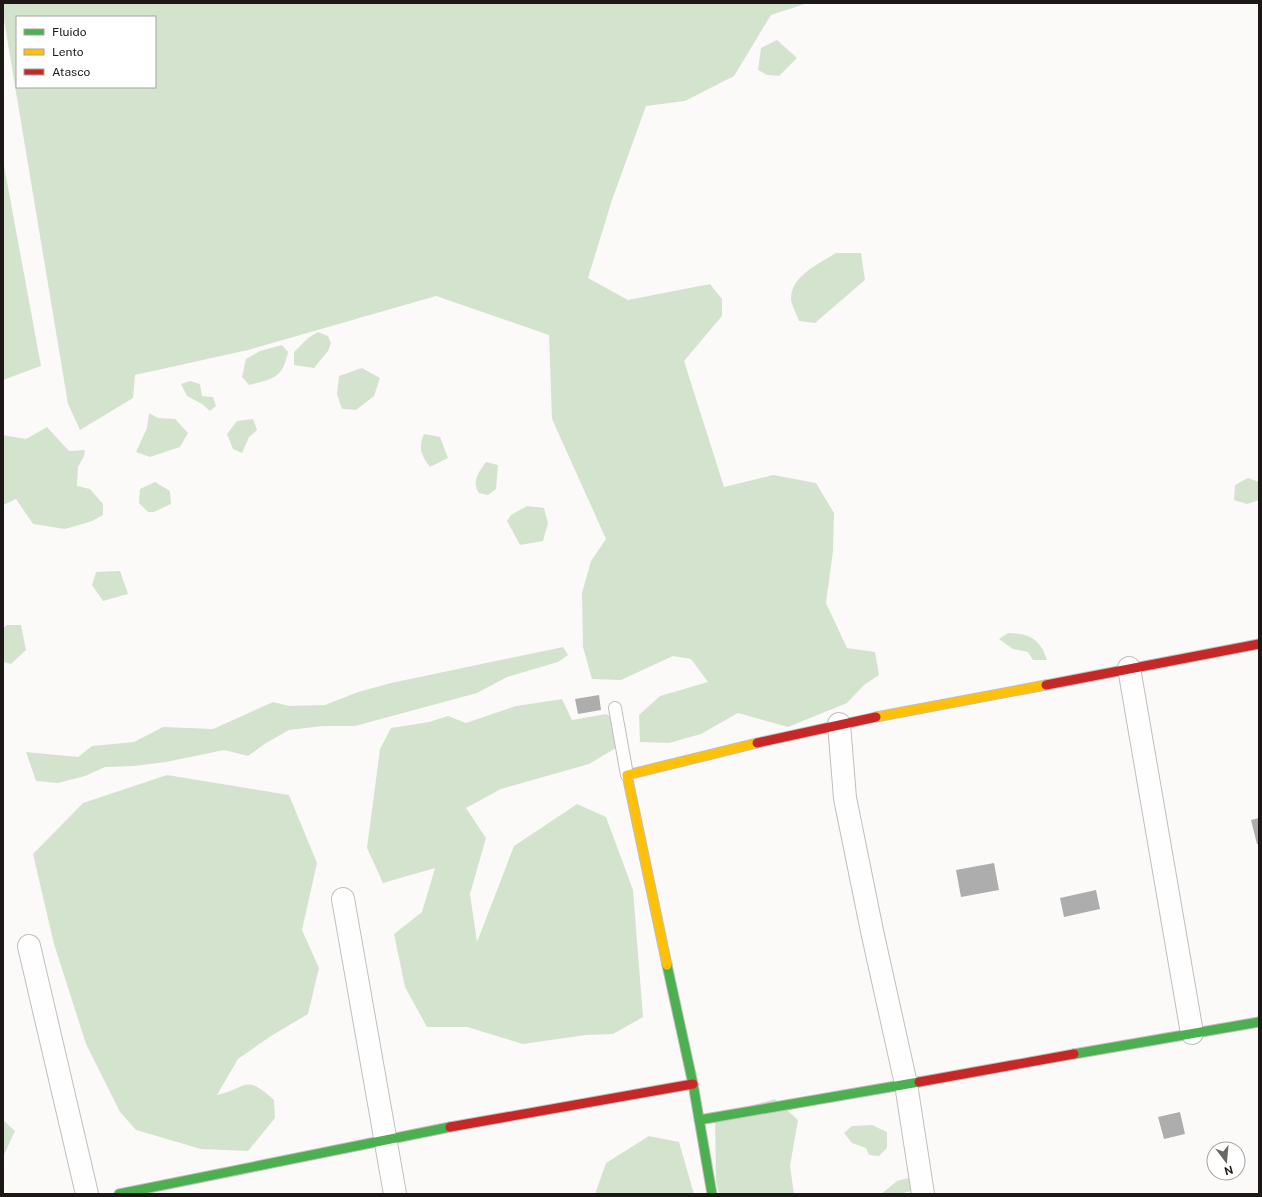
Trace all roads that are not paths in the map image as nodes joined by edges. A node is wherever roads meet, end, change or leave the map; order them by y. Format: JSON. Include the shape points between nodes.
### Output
{"nodes":[{"id":1,"x":1259,"y":644,"type":"edge"},
{"id":2,"x":1129,"y":668,"type":"junction"},
{"id":3,"x":615,"y":708,"type":"dead end"},
{"id":4,"x":839,"y":724,"type":"junction"},
{"id":5,"x":627,"y":775,"type":"junction"},
{"id":6,"x":344,"y":899,"type":"dead end"},
{"id":7,"x":29,"y":946,"type":"dead end"},
{"id":8,"x":1259,"y":1022,"type":"edge"},
{"id":9,"x":1192,"y":1034,"type":"junction"},
{"id":10,"x":692,"y":1084,"type":"junction"},
{"id":11,"x":906,"y":1084,"type":"junction"},
{"id":12,"x":698,"y":1120,"type":"junction"},
{"id":13,"x":386,"y":1139,"type":"junction"},
{"id":14,"x":87,"y":1194,"type":"edge"},
{"id":15,"x":119,"y":1194,"type":"edge"},
{"id":16,"x":396,"y":1194,"type":"edge"},
{"id":17,"x":712,"y":1194,"type":"edge"},
{"id":18,"x":923,"y":1194,"type":"edge"}],
"edges":[{"from":1,"to":2,"type":"street"},
{"from":2,"to":4,"type":"street"},
{"from":2,"to":9,"type":"street"},
{"from":3,"to":5,"type":"lane"},
{"from":4,"to":5,"type":"street"},
{"from":4,"to":11,"type":"street","via":[[845,798]]},
{"from":5,"to":10,"type":"street"},
{"from":6,"to":13,"type":"street"},
{"from":7,"to":14,"type":"street"},
{"from":8,"to":9,"type":"street"},
{"from":9,"to":11,"type":"street"},
{"from":10,"to":12,"type":"street"},
{"from":10,"to":13,"type":"street"},
{"from":11,"to":12,"type":"street"},
{"from":11,"to":18,"type":"street"},
{"from":12,"to":17,"type":"street"},
{"from":13,"to":15,"type":"street"},
{"from":13,"to":16,"type":"street"}]}
